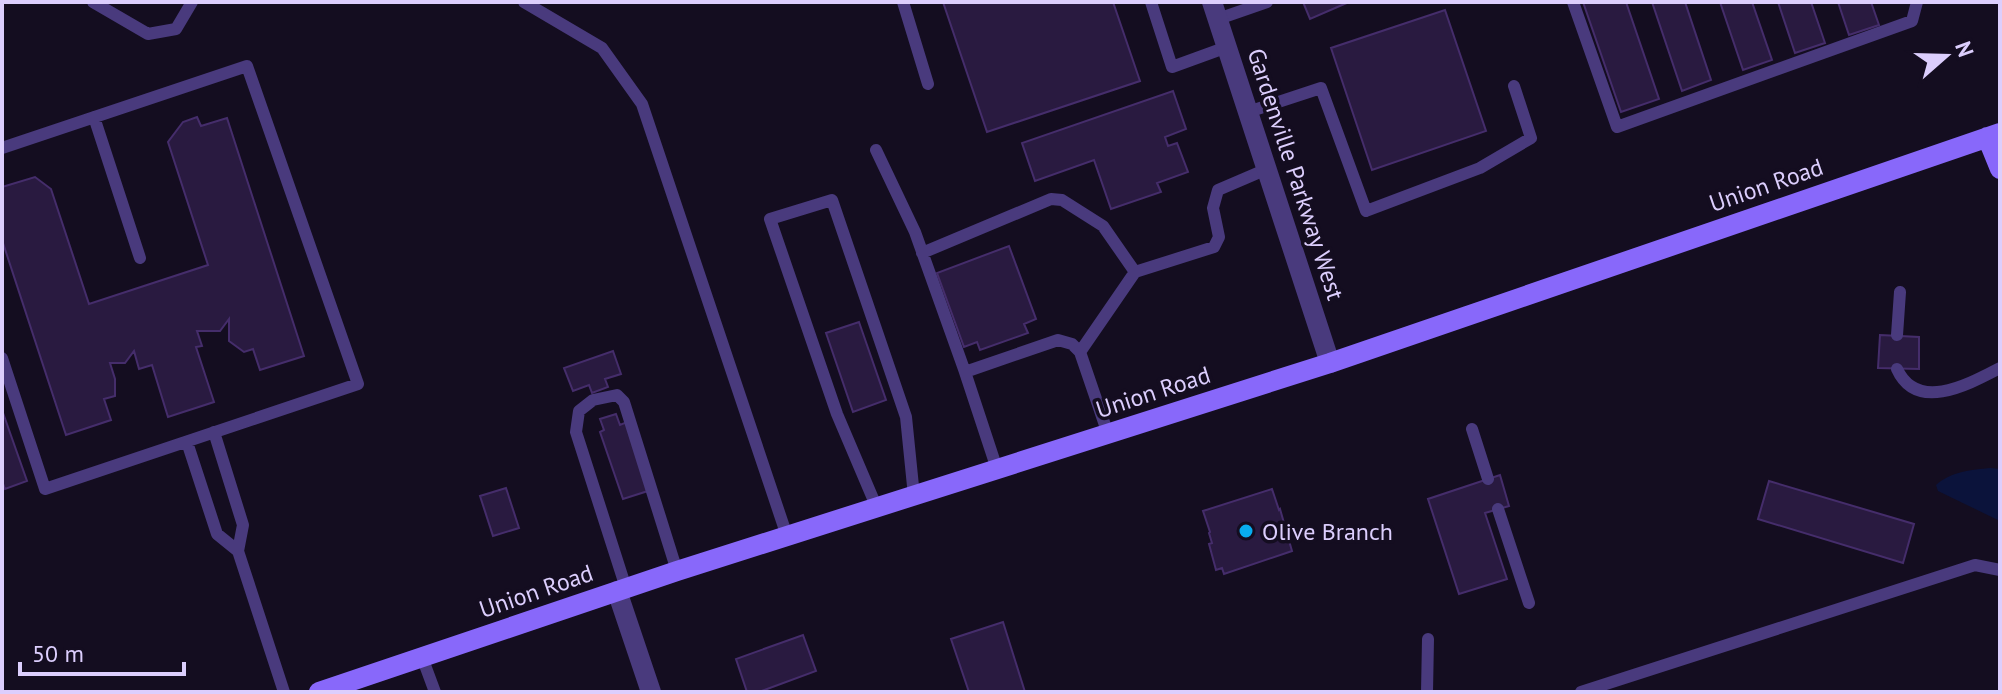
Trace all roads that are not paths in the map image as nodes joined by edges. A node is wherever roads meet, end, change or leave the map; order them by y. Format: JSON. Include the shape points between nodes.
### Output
{"nodes":[{"id":1,"x":93,"y":2,"type":"edge"},
{"id":2,"x":192,"y":2,"type":"edge"},
{"id":3,"x":524,"y":2,"type":"edge"},
{"id":4,"x":903,"y":2,"type":"edge"},
{"id":5,"x":1151,"y":2,"type":"edge"},
{"id":6,"x":1267,"y":2,"type":"edge"},
{"id":7,"x":1573,"y":2,"type":"edge"},
{"id":8,"x":1917,"y":2,"type":"edge"},
{"id":9,"x":1215,"y":10,"type":"edge"},
{"id":10,"x":1227,"y":47,"type":"junction"},
{"id":11,"x":928,"y":84,"type":"dead end"},
{"id":12,"x":1514,"y":86,"type":"dead end"},
{"id":13,"x":1248,"y":112,"type":"junction"},
{"id":14,"x":94,"y":117,"type":"junction"},
{"id":15,"x":1993,"y":135,"type":"edge"},
{"id":16,"x":2,"y":148,"type":"edge"},
{"id":17,"x":876,"y":150,"type":"dead end"},
{"id":18,"x":1267,"y":169,"type":"junction"},
{"id":19,"x":2000,"y":169,"type":"edge"},
{"id":20,"x":922,"y":253,"type":"junction"},
{"id":21,"x":140,"y":258,"type":"dead end"},
{"id":22,"x":1135,"y":272,"type":"junction"},
{"id":23,"x":1900,"y":292,"type":"dead end"},
{"id":24,"x":1897,"y":335,"type":"dead end"},
{"id":25,"x":1080,"y":352,"type":"junction"},
{"id":26,"x":2,"y":358,"type":"edge"},
{"id":27,"x":1330,"y":363,"type":"junction"},
{"id":28,"x":2000,"y":368,"type":"edge"},
{"id":29,"x":1897,"y":369,"type":"dead end"},
{"id":30,"x":965,"y":372,"type":"junction"},
{"id":31,"x":1472,"y":429,"type":"dead end"},
{"id":32,"x":214,"y":432,"type":"junction"},
{"id":33,"x":1108,"y":434,"type":"junction"},
{"id":34,"x":187,"y":442,"type":"junction"},
{"id":35,"x":997,"y":469,"type":"junction"},
{"id":36,"x":1488,"y":479,"type":"dead end"},
{"id":37,"x":914,"y":496,"type":"junction"},
{"id":38,"x":877,"y":508,"type":"junction"},
{"id":39,"x":1498,"y":509,"type":"dead end"},
{"id":40,"x":787,"y":536,"type":"junction"},
{"id":41,"x":238,"y":551,"type":"junction"},
{"id":42,"x":2000,"y":570,"type":"edge"},
{"id":43,"x":677,"y":571,"type":"junction"},
{"id":44,"x":622,"y":589,"type":"junction"},
{"id":45,"x":1529,"y":603,"type":"dead end"},
{"id":46,"x":1428,"y":639,"type":"dead end"},
{"id":47,"x":422,"y":657,"type":"junction"},
{"id":48,"x":284,"y":692,"type":"edge"},
{"id":49,"x":319,"y":692,"type":"edge"},
{"id":50,"x":435,"y":692,"type":"edge"},
{"id":51,"x":651,"y":692,"type":"edge"},
{"id":52,"x":1427,"y":692,"type":"edge"},
{"id":53,"x":1581,"y":692,"type":"edge"}],
"edges":[{"from":1,"to":2,"type":"lane","via":[[148,34],[176,29]]},
{"from":3,"to":40,"type":"lane","via":[[602,48],[642,104]]},
{"from":4,"to":11,"type":"lane"},
{"from":5,"to":10,"type":"lane","via":[[1172,67]]},
{"from":6,"to":9,"type":"lane"},
{"from":7,"to":8,"type":"lane","via":[[1617,127],[1912,21]]},
{"from":9,"to":10,"type":"street","name":"Gardenville Parkway West"},
{"from":10,"to":13,"type":"street","name":"Gardenville Parkway West"},
{"from":12,"to":13,"type":"lane","via":[[1531,138],[1480,168],[1366,211],[1321,88]]},
{"from":13,"to":18,"type":"street","name":"Gardenville Parkway West"},
{"from":14,"to":16,"type":"lane"},
{"from":14,"to":21,"type":"lane"},
{"from":14,"to":32,"type":"lane","via":[[247,66],[358,384]]},
{"from":15,"to":19,"type":"main road"},
{"from":15,"to":27,"type":"main road","name":"Union Road"},
{"from":17,"to":20,"type":"lane"},
{"from":18,"to":22,"type":"lane","via":[[1218,190],[1213,208],[1219,237],[1214,247]]},
{"from":18,"to":27,"type":"street","name":"Gardenville Parkway West"},
{"from":20,"to":22,"type":"lane","via":[[1051,199],[1062,200],[1103,226]]},
{"from":20,"to":30,"type":"lane"},
{"from":22,"to":25,"type":"lane"},
{"from":23,"to":24,"type":"lane"},
{"from":25,"to":30,"type":"lane","via":[[1058,340]]},
{"from":25,"to":33,"type":"lane"},
{"from":26,"to":34,"type":"lane","via":[[45,489]]},
{"from":27,"to":33,"type":"main road","name":"Union Road"},
{"from":28,"to":29,"type":"lane","via":[[1956,389],[1936,392],[1911,388]]},
{"from":30,"to":35,"type":"lane"},
{"from":31,"to":36,"type":"lane"},
{"from":32,"to":34,"type":"lane"},
{"from":32,"to":41,"type":"lane","via":[[243,525]]},
{"from":33,"to":35,"type":"main road","name":"Union Road"},
{"from":34,"to":41,"type":"lane","via":[[217,534]]},
{"from":35,"to":37,"type":"main road","name":"Union Road"},
{"from":37,"to":38,"type":"main road","name":"Union Road"},
{"from":37,"to":38,"type":"lane","via":[[906,417],[832,200],[770,219],[837,414]]},
{"from":38,"to":40,"type":"main road","name":"Union Road"},
{"from":39,"to":45,"type":"lane"},
{"from":40,"to":43,"type":"main road","name":"Union Road"},
{"from":41,"to":48,"type":"lane"},
{"from":42,"to":53,"type":"lane","via":[[1975,565]]},
{"from":43,"to":44,"type":"main road","name":"Union Road"},
{"from":43,"to":44,"type":"lane","via":[[624,402],[617,395],[593,400],[579,411],[576,432]]},
{"from":44,"to":47,"type":"main road","name":"Union Road"},
{"from":44,"to":51,"type":"street"},
{"from":46,"to":52,"type":"lane"},
{"from":47,"to":49,"type":"main road","name":"Union Road"},
{"from":47,"to":50,"type":"lane"}]}
